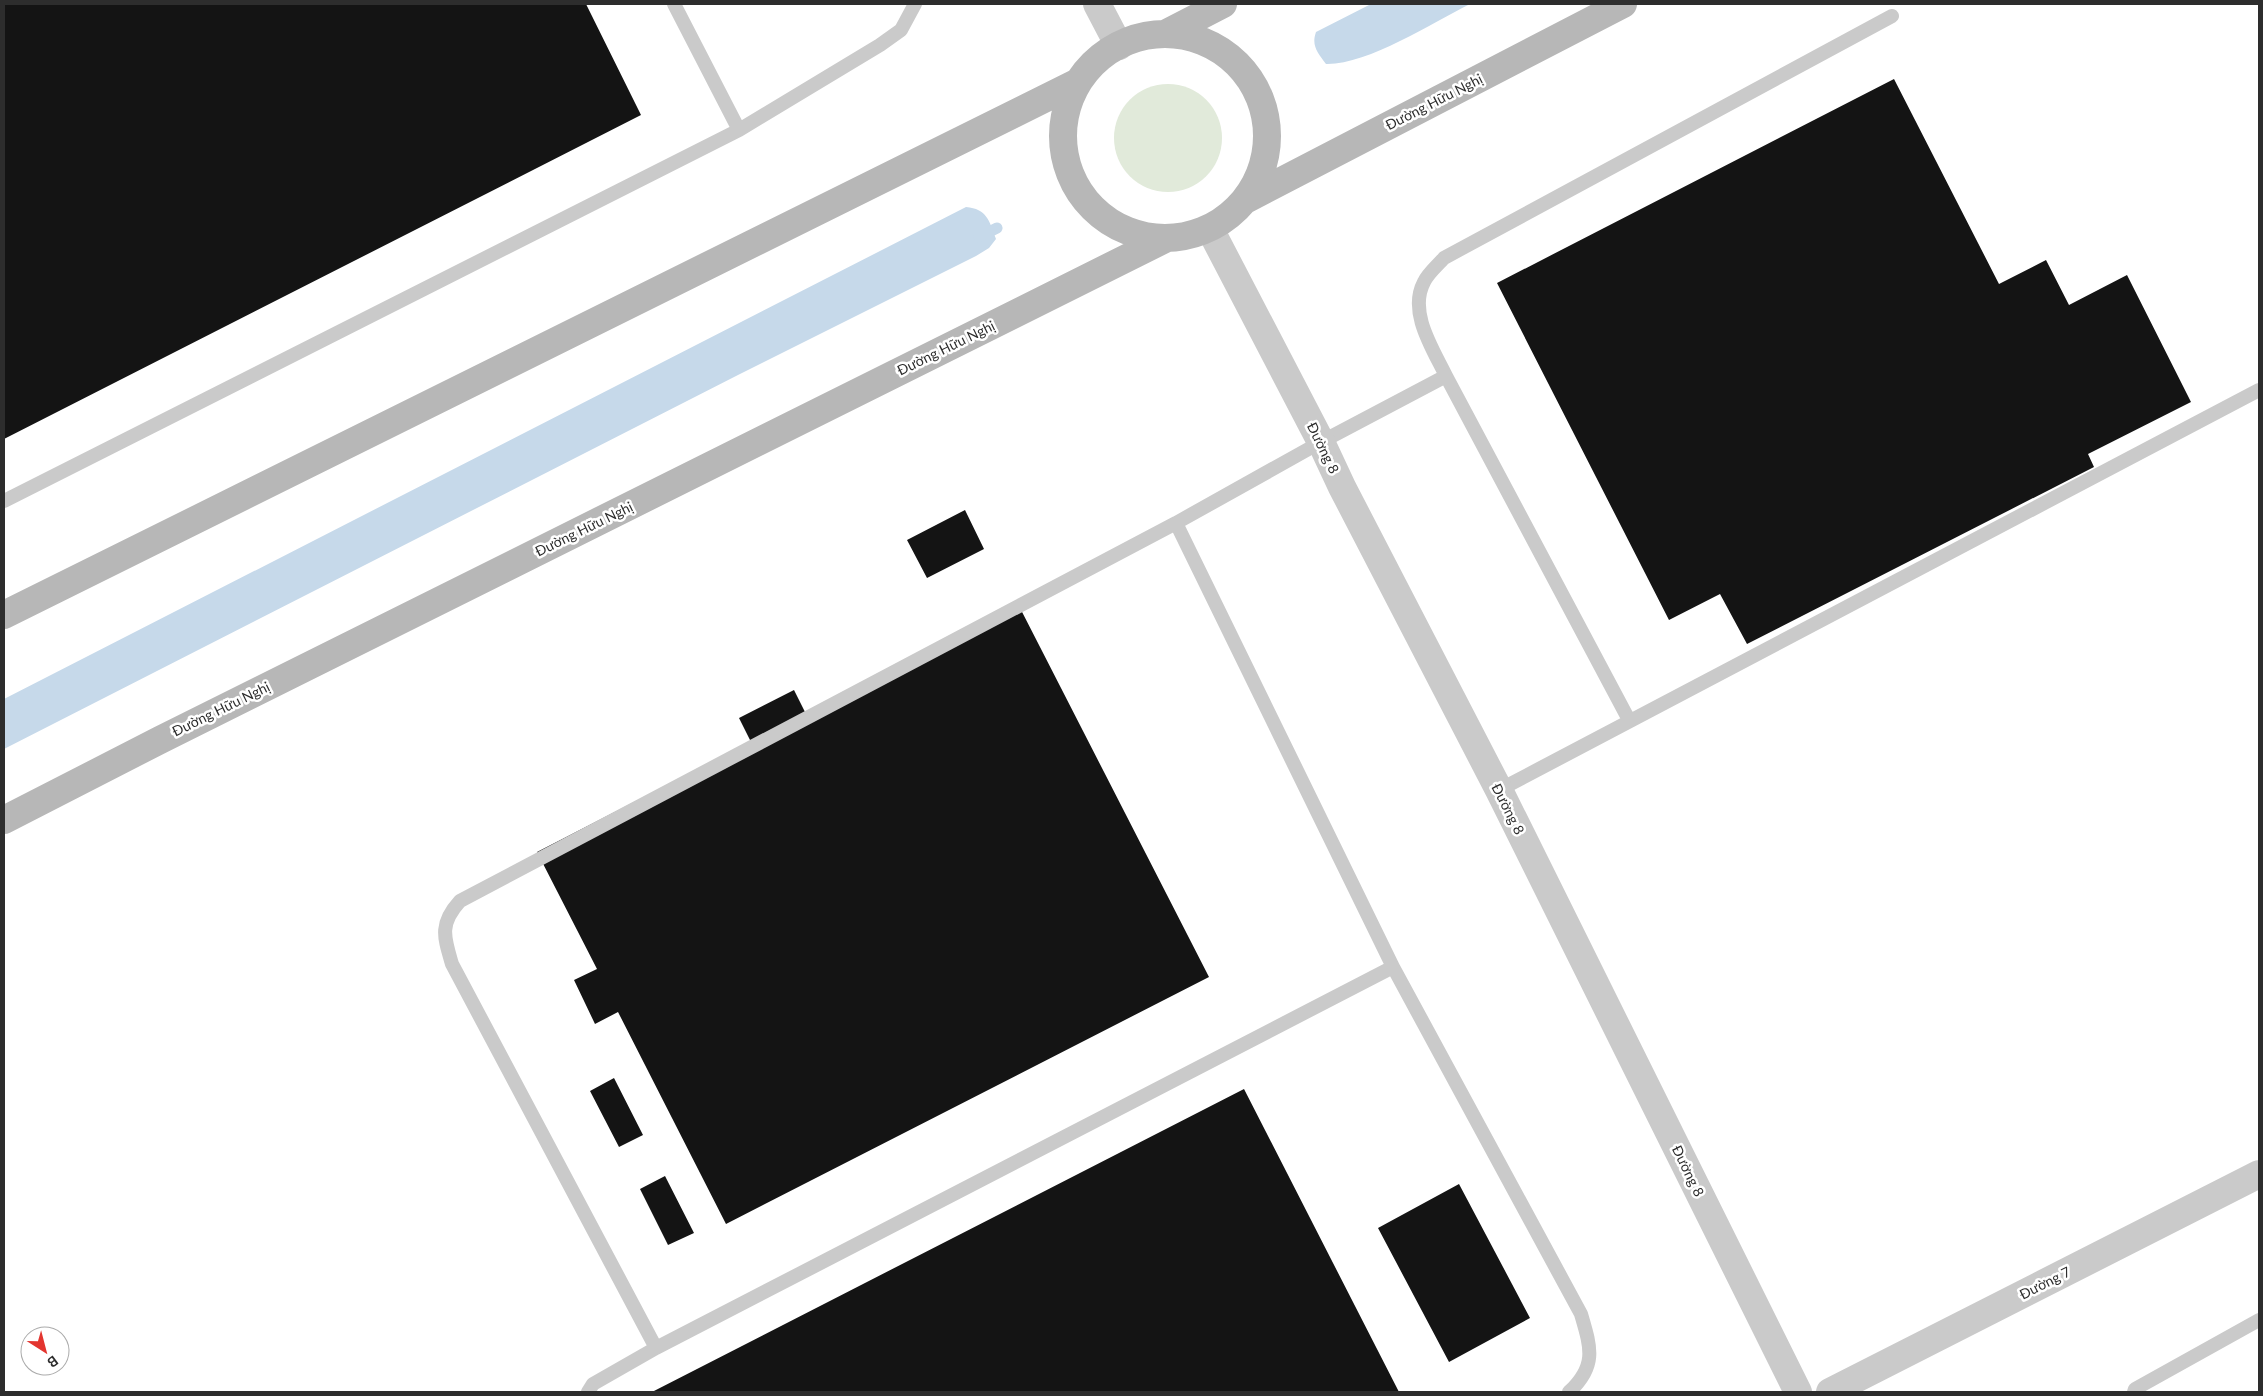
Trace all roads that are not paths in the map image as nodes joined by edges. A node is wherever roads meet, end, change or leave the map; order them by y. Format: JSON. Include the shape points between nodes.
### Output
{"nodes":[{"id":1,"x":674,"y":4,"type":"edge"},
{"id":2,"x":915,"y":4,"type":"edge"},
{"id":3,"x":1097,"y":4,"type":"edge"},
{"id":4,"x":1223,"y":4,"type":"edge"},
{"id":5,"x":1623,"y":4,"type":"edge"},
{"id":6,"x":1892,"y":16,"type":"dead end"},
{"id":7,"x":1165,"y":34,"type":"junction"},
{"id":8,"x":1119,"y":46,"type":"junction"},
{"id":9,"x":1078,"y":82,"type":"junction"},
{"id":10,"x":739,"y":130,"type":"junction"},
{"id":11,"x":1245,"y":200,"type":"junction"},
{"id":12,"x":1210,"y":229,"type":"junction"},
{"id":13,"x":1165,"y":239,"type":"junction"},
{"id":14,"x":1446,"y":376,"type":"junction"},
{"id":15,"x":2259,"y":390,"type":"edge"},
{"id":16,"x":1321,"y":442,"type":"junction"},
{"id":17,"x":4,"y":501,"type":"edge"},
{"id":18,"x":1176,"y":523,"type":"junction"},
{"id":19,"x":4,"y":615,"type":"edge"},
{"id":20,"x":1629,"y":720,"type":"junction"},
{"id":21,"x":1499,"y":790,"type":"junction"},
{"id":22,"x":4,"y":820,"type":"edge"},
{"id":23,"x":1393,"y":967,"type":"junction"},
{"id":24,"x":2259,"y":1174,"type":"edge"},
{"id":25,"x":2259,"y":1320,"type":"edge"},
{"id":26,"x":656,"y":1348,"type":"junction"},
{"id":27,"x":588,"y":1392,"type":"edge"},
{"id":28,"x":1569,"y":1392,"type":"edge"},
{"id":29,"x":1798,"y":1392,"type":"edge"},
{"id":30,"x":1830,"y":1392,"type":"edge"},
{"id":31,"x":2134,"y":1392,"type":"edge"}],
"edges":[{"from":1,"to":10,"type":"lane"},
{"from":2,"to":10,"type":"lane","via":[[901,30]]},
{"from":3,"to":8,"type":"street"},
{"from":4,"to":7,"type":"main road"},
{"from":5,"to":11,"type":"main road","name":"Đường Hữu Nghị"},
{"from":6,"to":14,"type":"lane","via":[[1444,258],[1424,281],[1418,303],[1425,332]]},
{"from":7,"to":8,"type":"main road","via":[[1144,36]]},
{"from":7,"to":11,"type":"main road","via":[[1188,36],[1210,44],[1229,56],[1258,91],[1268,136],[1258,180]]},
{"from":8,"to":9,"type":"main road","via":[[1094,62]]},
{"from":9,"to":13,"type":"main road","via":[[1068,102],[1062,145],[1075,187],[1087,204],[1122,230],[1143,237]]},
{"from":9,"to":19,"type":"main road"},
{"from":10,"to":17,"type":"lane"},
{"from":11,"to":12,"type":"main road"},
{"from":12,"to":13,"type":"main road"},
{"from":12,"to":16,"type":"street","name":"Đường 8"},
{"from":13,"to":22,"type":"main road","name":"Đường Hữu Nghị"},
{"from":14,"to":16,"type":"lane"},
{"from":14,"to":20,"type":"lane"},
{"from":15,"to":20,"type":"lane"},
{"from":16,"to":18,"type":"lane"},
{"from":16,"to":21,"type":"street","name":"Đường 8"},
{"from":18,"to":23,"type":"lane"},
{"from":18,"to":26,"type":"lane","via":[[460,901],[449,913],[444,930],[452,964]]},
{"from":20,"to":21,"type":"lane"},
{"from":21,"to":29,"type":"street","name":"Đường 8"},
{"from":23,"to":26,"type":"lane"},
{"from":23,"to":28,"type":"lane","via":[[1581,1314],[1591,1348],[1587,1369]]},
{"from":24,"to":30,"type":"street","name":"Đường 7"},
{"from":25,"to":31,"type":"lane"},
{"from":26,"to":27,"type":"lane","via":[[593,1384]]}]}
